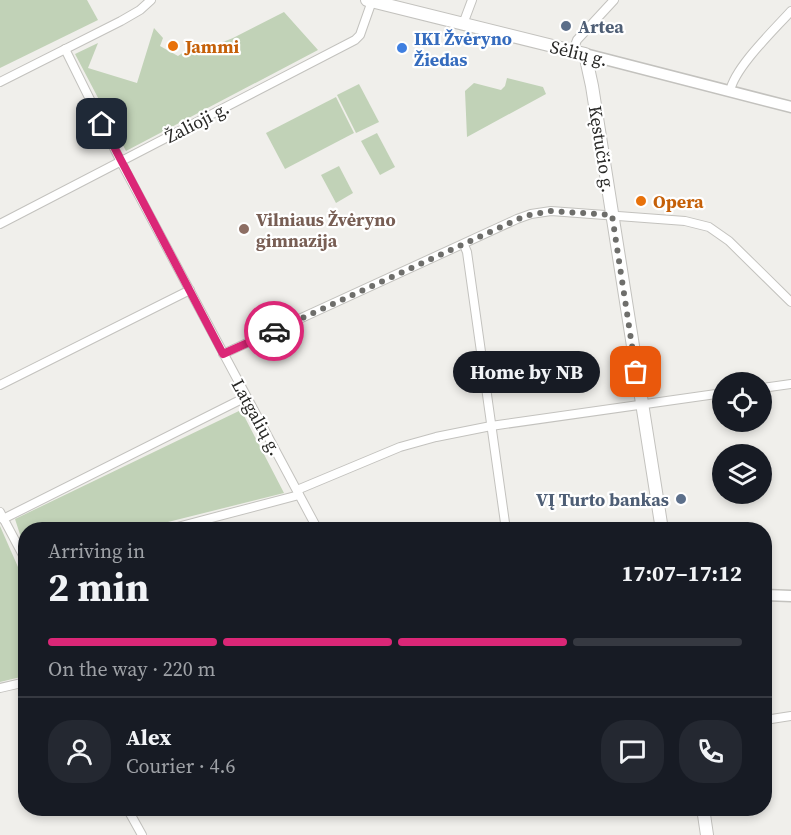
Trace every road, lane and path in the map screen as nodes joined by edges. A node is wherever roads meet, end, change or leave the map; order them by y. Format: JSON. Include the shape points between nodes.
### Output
{"nodes":[{"id":1,"x":151,"y":0,"type":"edge"},
{"id":2,"x":472,"y":0,"type":"edge"},
{"id":3,"x":614,"y":0,"type":"edge"},
{"id":4,"x":369,"y":1,"type":"edge"},
{"id":5,"x":791,"y":11,"type":"edge"},
{"id":6,"x":463,"y":24,"type":"junction"},
{"id":7,"x":65,"y":49,"type":"junction"},
{"id":8,"x":579,"y":53,"type":"junction"},
{"id":9,"x":0,"y":82,"type":"edge"},
{"id":10,"x":730,"y":91,"type":"junction"},
{"id":11,"x":791,"y":107,"type":"edge"},
{"id":12,"x":121,"y":162,"type":"junction"},
{"id":13,"x":612,"y":215,"type":"junction"},
{"id":14,"x":0,"y":224,"type":"edge"},
{"id":15,"x":464,"y":245,"type":"junction"},
{"id":16,"x":190,"y":290,"type":"junction"},
{"id":17,"x":791,"y":302,"type":"edge"},
{"id":18,"x":223,"y":354,"type":"junction"},
{"id":19,"x":791,"y":384,"type":"edge"},
{"id":20,"x":0,"y":385,"type":"edge"},
{"id":21,"x":772,"y":387,"type":"edge"},
{"id":22,"x":712,"y":395,"type":"edge"},
{"id":23,"x":246,"y":398,"type":"junction"},
{"id":24,"x":641,"y":405,"type":"junction"},
{"id":25,"x":491,"y":426,"type":"junction"},
{"id":26,"x":298,"y":493,"type":"junction"},
{"id":27,"x":2,"y":515,"type":"edge"},
{"id":28,"x":195,"y":522,"type":"edge"},
{"id":29,"x":314,"y":522,"type":"edge"},
{"id":30,"x":505,"y":522,"type":"edge"},
{"id":31,"x":661,"y":522,"type":"edge"},
{"id":32,"x":18,"y":546,"type":"edge"},
{"id":33,"x":772,"y":596,"type":"edge"},
{"id":34,"x":791,"y":596,"type":"edge"},
{"id":35,"x":18,"y":684,"type":"edge"},
{"id":36,"x":0,"y":688,"type":"edge"},
{"id":37,"x":791,"y":716,"type":"edge"},
{"id":38,"x":772,"y":719,"type":"edge"},
{"id":39,"x":131,"y":816,"type":"edge"},
{"id":40,"x":704,"y":816,"type":"edge"},
{"id":41,"x":142,"y":835,"type":"edge"},
{"id":42,"x":707,"y":835,"type":"edge"}],
"edges":[{"from":1,"to":7,"type":"street","via":[[140,10]]},
{"from":2,"to":6,"type":"street"},
{"from":3,"to":8,"type":"street","via":[[578,40]]},
{"from":4,"to":6,"type":"main road","name":"Sėlių g."},
{"from":4,"to":12,"type":"street","name":"Žalioji g.","via":[[360,35],[355,40]]},
{"from":5,"to":10,"type":"street","via":[[745,64]]},
{"from":6,"to":8,"type":"main road","name":"Sėlių g."},
{"from":7,"to":9,"type":"street"},
{"from":7,"to":12,"type":"street","name":"Latgalių g."},
{"from":8,"to":10,"type":"street","name":"Sėlių g."},
{"from":8,"to":13,"type":"main road","name":"Kęstučio g.","via":[[592,86]]},
{"from":10,"to":11,"type":"street","name":"Sėlių g."},
{"from":12,"to":14,"type":"street","name":"Žalioji g."},
{"from":12,"to":16,"type":"street","name":"Latgalių g."},
{"from":13,"to":15,"type":"street","via":[[562,211],[531,214]]},
{"from":13,"to":17,"type":"street","via":[[710,227]]},
{"from":13,"to":24,"type":"main road","name":"Kęstučio g."},
{"from":15,"to":18,"type":"street"},
{"from":15,"to":25,"type":"street"},
{"from":16,"to":18,"type":"street","name":"Latgalių g."},
{"from":16,"to":20,"type":"street"},
{"from":18,"to":23,"type":"street","name":"Latgalių g."},
{"from":19,"to":21,"type":"street"},
{"from":22,"to":24,"type":"street"},
{"from":23,"to":26,"type":"street","name":"Latgalių g."},
{"from":23,"to":27,"type":"street"},
{"from":24,"to":25,"type":"street"},
{"from":24,"to":31,"type":"main road","name":"Kęstučio g."},
{"from":25,"to":26,"type":"street","via":[[400,447]]},
{"from":25,"to":30,"type":"street"},
{"from":26,"to":28,"type":"street"},
{"from":26,"to":29,"type":"street","name":"Latgalių g."},
{"from":27,"to":32,"type":"street"},
{"from":33,"to":34,"type":"street"},
{"from":35,"to":36,"type":"street"},
{"from":37,"to":38,"type":"street"},
{"from":39,"to":41,"type":"street"},
{"from":40,"to":42,"type":"main road"}]}
